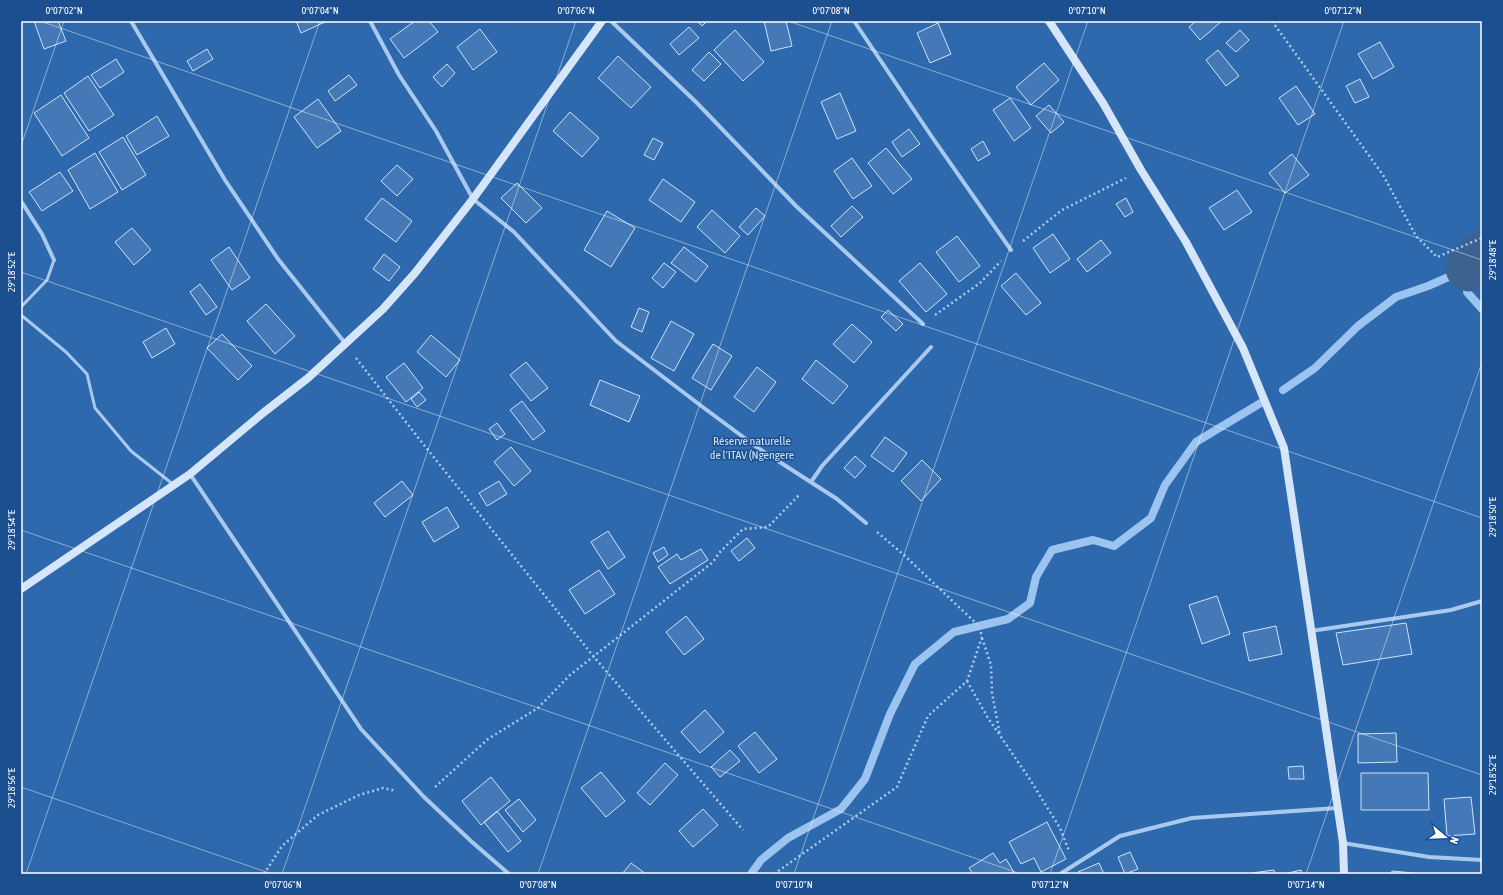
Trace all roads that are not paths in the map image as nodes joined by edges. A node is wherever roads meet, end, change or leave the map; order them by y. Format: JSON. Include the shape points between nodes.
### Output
{"nodes":[{"id":1,"x":131,"y":21,"type":"edge"},
{"id":2,"x":370,"y":21,"type":"edge"},
{"id":3,"x":602,"y":21,"type":"edge"},
{"id":4,"x":611,"y":21,"type":"edge"},
{"id":5,"x":854,"y":21,"type":"edge"},
{"id":6,"x":1049,"y":21,"type":"edge"},
{"id":7,"x":473,"y":199,"type":"junction"},
{"id":8,"x":21,"y":201,"type":"edge"},
{"id":9,"x":1011,"y":250,"type":"road end"},
{"id":10,"x":54,"y":260,"type":"joint"},
{"id":11,"x":21,"y":307,"type":"edge"},
{"id":12,"x":21,"y":315,"type":"edge"},
{"id":13,"x":923,"y":324,"type":"road end"},
{"id":14,"x":345,"y":343,"type":"junction"},
{"id":15,"x":931,"y":347,"type":"dead end"},
{"id":16,"x":190,"y":474,"type":"junction"},
{"id":17,"x":811,"y":482,"type":"junction"},
{"id":18,"x":174,"y":485,"type":"junction"},
{"id":19,"x":866,"y":523,"type":"road end"},
{"id":20,"x":21,"y":589,"type":"edge"},
{"id":21,"x":1482,"y":601,"type":"edge"},
{"id":22,"x":1311,"y":631,"type":"junction"},
{"id":23,"x":1337,"y":808,"type":"junction"},
{"id":24,"x":1343,"y":843,"type":"junction"},
{"id":25,"x":1482,"y":860,"type":"edge"},
{"id":26,"x":1066,"y":869,"type":"junction"},
{"id":27,"x":509,"y":874,"type":"edge"},
{"id":28,"x":1060,"y":874,"type":"edge"},
{"id":29,"x":1068,"y":874,"type":"edge"},
{"id":30,"x":1344,"y":874,"type":"edge"}],
"edges":[{"from":1,"to":14,"type":"street","via":[[225,180],[278,259]]},
{"from":2,"to":7,"type":"street","via":[[399,75],[436,131]]},
{"from":3,"to":7,"type":"street"},
{"from":4,"to":13,"type":"street","via":[[696,102],[796,206]]},
{"from":5,"to":9,"type":"street"},
{"from":6,"to":22,"type":"street","via":[[1103,103],[1186,242],[1243,348],[1284,448]]},
{"from":7,"to":14,"type":"street","via":[[384,309]]},
{"from":7,"to":17,"type":"street","via":[[514,232],[616,341],[758,448]]},
{"from":8,"to":10,"type":"street","via":[[42,234]]},
{"from":10,"to":11,"type":"lane","via":[[47,280]]},
{"from":12,"to":18,"type":"lane","via":[[66,352],[87,374],[95,408],[131,451]]},
{"from":14,"to":16,"type":"street","via":[[308,378]]},
{"from":15,"to":17,"type":"street","via":[[822,466]]},
{"from":16,"to":18,"type":"street"},
{"from":16,"to":27,"type":"street","via":[[361,729],[424,796]]},
{"from":17,"to":19,"type":"street"},
{"from":18,"to":20,"type":"street"},
{"from":21,"to":22,"type":"street","via":[[1451,610]]},
{"from":22,"to":23,"type":"street"},
{"from":23,"to":24,"type":"street"},
{"from":23,"to":26,"type":"street","via":[[1192,818],[1120,836]]},
{"from":24,"to":25,"type":"street","via":[[1429,857]]},
{"from":24,"to":30,"type":"street"},
{"from":26,"to":28,"type":"street"},
{"from":26,"to":29,"type":"street"}]}
